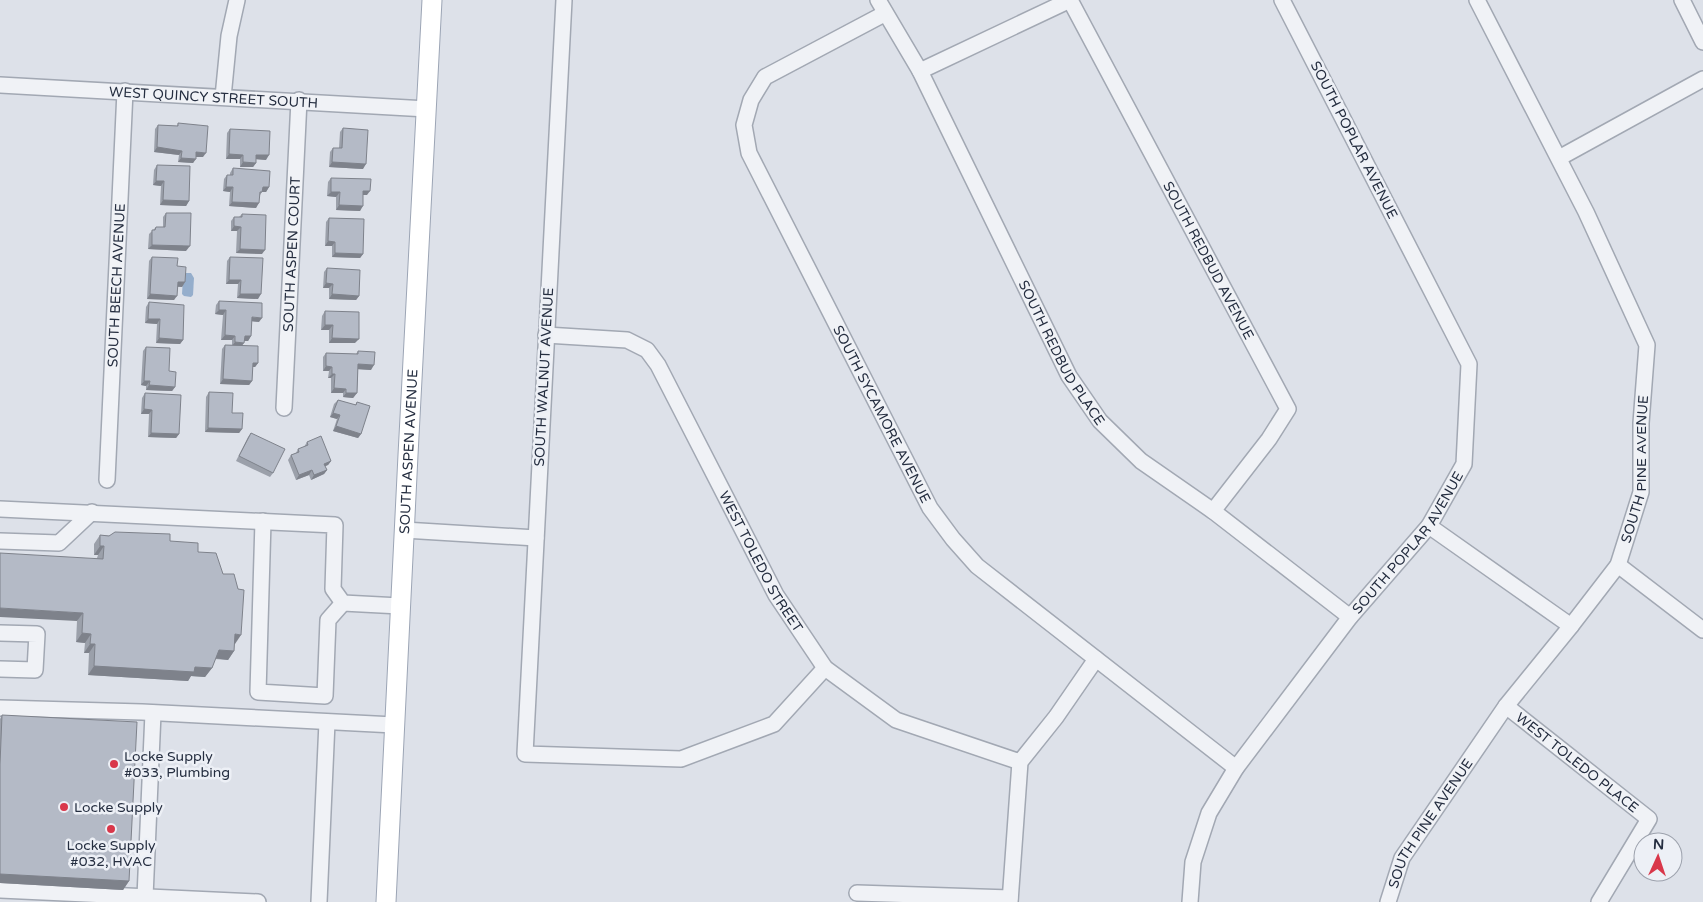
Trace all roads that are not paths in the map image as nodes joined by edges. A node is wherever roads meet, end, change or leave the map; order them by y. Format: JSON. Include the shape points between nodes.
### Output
{"nodes":[{"id":1,"x":237,"y":0,"type":"edge"},
{"id":2,"x":432,"y":0,"type":"edge"},
{"id":3,"x":564,"y":0,"type":"edge"},
{"id":4,"x":1070,"y":0,"type":"edge"},
{"id":5,"x":1282,"y":0,"type":"edge"},
{"id":6,"x":1477,"y":0,"type":"edge"},
{"id":7,"x":1682,"y":0,"type":"edge"},
{"id":8,"x":881,"y":7,"type":"edge"},
{"id":9,"x":1703,"y":42,"type":"edge"},
{"id":10,"x":920,"y":71,"type":"junction"},
{"id":11,"x":1703,"y":79,"type":"edge"},
{"id":12,"x":0,"y":85,"type":"edge"},
{"id":13,"x":125,"y":91,"type":"junction"},
{"id":14,"x":223,"y":97,"type":"junction"},
{"id":15,"x":298,"y":100,"type":"junction"},
{"id":16,"x":427,"y":108,"type":"junction"},
{"id":17,"x":1560,"y":158,"type":"junction"},
{"id":18,"x":546,"y":335,"type":"junction"},
{"id":19,"x":284,"y":408,"type":"dead end"},
{"id":20,"x":107,"y":480,"type":"dead end"},
{"id":21,"x":0,"y":509,"type":"edge"},
{"id":22,"x":1213,"y":511,"type":"junction"},
{"id":23,"x":92,"y":512,"type":"junction"},
{"id":24,"x":263,"y":521,"type":"junction"},
{"id":25,"x":1429,"y":526,"type":"junction"},
{"id":26,"x":404,"y":530,"type":"junction"},
{"id":27,"x":536,"y":538,"type":"junction"},
{"id":28,"x":0,"y":542,"type":"edge"},
{"id":29,"x":1618,"y":565,"type":"junction"},
{"id":30,"x":342,"y":603,"type":"junction"},
{"id":31,"x":400,"y":606,"type":"junction"},
{"id":32,"x":1350,"y":617,"type":"junction"},
{"id":33,"x":1571,"y":626,"type":"junction"},
{"id":34,"x":1703,"y":630,"type":"edge"},
{"id":35,"x":0,"y":633,"type":"edge"},
{"id":36,"x":1096,"y":659,"type":"junction"},
{"id":37,"x":825,"y":668,"type":"junction"},
{"id":38,"x":0,"y":670,"type":"edge"},
{"id":39,"x":1506,"y":706,"type":"junction"},
{"id":40,"x":0,"y":708,"type":"edge"},
{"id":41,"x":153,"y":713,"type":"junction"},
{"id":42,"x":327,"y":722,"type":"junction"},
{"id":43,"x":394,"y":725,"type":"junction"},
{"id":44,"x":1020,"y":762,"type":"junction"},
{"id":45,"x":1236,"y":768,"type":"junction"},
{"id":46,"x":0,"y":890,"type":"edge"},
{"id":47,"x":858,"y":893,"type":"dead end"},
{"id":48,"x":145,"y":897,"type":"junction"},
{"id":49,"x":1010,"y":900,"type":"edge"},
{"id":50,"x":258,"y":902,"type":"edge"},
{"id":51,"x":319,"y":902,"type":"edge"},
{"id":52,"x":386,"y":902,"type":"edge"},
{"id":53,"x":1190,"y":902,"type":"edge"},
{"id":54,"x":1388,"y":902,"type":"edge"},
{"id":55,"x":1599,"y":902,"type":"edge"}],
"edges":[{"from":1,"to":14,"type":"street","via":[[229,36]]},
{"from":2,"to":16,"type":"main road","name":"SOUTH ASPEN AVENUE"},
{"from":3,"to":18,"type":"street","name":"SOUTH WALNUT AVENUE"},
{"from":4,"to":10,"type":"street","name":"SOUTH REDBUD AVENUE"},
{"from":4,"to":22,"type":"street","name":"SOUTH REDBUD AVENUE","via":[[1288,409]]},
{"from":5,"to":25,"type":"street","name":"SOUTH POPLAR AVENUE","via":[[1469,364],[1464,464]]},
{"from":6,"to":17,"type":"street","name":"SOUTH PINE AVENUE"},
{"from":7,"to":9,"type":"street"},
{"from":8,"to":10,"type":"street","name":"SOUTH REDBUD PLACE"},
{"from":8,"to":36,"type":"street","name":"SOUTH SYCAMORE AVENUE","via":[[765,77],[751,100],[744,125],[749,153],[930,508],[977,566]]},
{"from":10,"to":22,"type":"street","name":"SOUTH REDBUD PLACE","via":[[1069,376],[1100,421],[1141,461]]},
{"from":11,"to":17,"type":"street"},
{"from":12,"to":13,"type":"street","name":"WEST QUINCY STREET SOUTH"},
{"from":13,"to":14,"type":"street","name":"WEST QUINCY STREET SOUTH"},
{"from":13,"to":20,"type":"street","name":"SOUTH BEECH AVENUE"},
{"from":14,"to":15,"type":"street","name":"WEST QUINCY STREET SOUTH"},
{"from":15,"to":16,"type":"street","name":"WEST QUINCY STREET SOUTH"},
{"from":15,"to":19,"type":"street","name":"SOUTH ASPEN COURT"},
{"from":16,"to":26,"type":"main road","name":"SOUTH ASPEN AVENUE"},
{"from":17,"to":29,"type":"street","name":"SOUTH PINE AVENUE","via":[[1647,345],[1641,423],[1641,492]]},
{"from":18,"to":27,"type":"street","name":"SOUTH WALNUT AVENUE"},
{"from":18,"to":37,"type":"street","name":"WEST TOLEDO STREET","via":[[627,340],[647,350],[658,365],[776,595]]},
{"from":21,"to":23,"type":"street"},
{"from":22,"to":32,"type":"street","name":"SOUTH REDBUD PLACE"},
{"from":23,"to":24,"type":"street"},
{"from":23,"to":28,"type":"street","via":[[59,543]]},
{"from":24,"to":30,"type":"street","via":[[335,525],[333,589]]},
{"from":24,"to":30,"type":"street","via":[[258,692],[325,696],[328,620]]},
{"from":25,"to":32,"type":"street","name":"SOUTH POPLAR AVENUE"},
{"from":25,"to":33,"type":"street"},
{"from":26,"to":27,"type":"street"},
{"from":26,"to":31,"type":"main road","name":"SOUTH ASPEN AVENUE"},
{"from":27,"to":37,"type":"street","name":"SOUTH WALNUT AVENUE","via":[[525,754],[681,759],[774,724]]},
{"from":29,"to":33,"type":"street","name":"SOUTH PINE AVENUE"},
{"from":29,"to":34,"type":"street"},
{"from":30,"to":31,"type":"street"},
{"from":31,"to":43,"type":"main road","name":"SOUTH ASPEN AVENUE"},
{"from":32,"to":45,"type":"street","name":"SOUTH POPLAR AVENUE"},
{"from":33,"to":39,"type":"street","name":"SOUTH PINE AVENUE"},
{"from":35,"to":38,"type":"street","via":[[37,634],[35,670]]},
{"from":36,"to":44,"type":"street"},
{"from":36,"to":45,"type":"street","name":"SOUTH SYCAMORE AVENUE"},
{"from":37,"to":44,"type":"street","name":"WEST TOLEDO STREET","via":[[896,720]]},
{"from":39,"to":54,"type":"street","name":"SOUTH PINE AVENUE","via":[[1402,858]]},
{"from":39,"to":55,"type":"street","name":"WEST TOLEDO PLACE","via":[[1649,819]]},
{"from":40,"to":41,"type":"street"},
{"from":41,"to":42,"type":"street"},
{"from":41,"to":48,"type":"street"},
{"from":42,"to":43,"type":"street"},
{"from":42,"to":51,"type":"street"},
{"from":43,"to":52,"type":"main road","name":"SOUTH ASPEN AVENUE"},
{"from":44,"to":49,"type":"street"},
{"from":45,"to":53,"type":"street","name":"SOUTH POPLAR AVENUE","via":[[1209,813],[1193,862]]},
{"from":46,"to":48,"type":"street"},
{"from":47,"to":49,"type":"street"},
{"from":48,"to":50,"type":"street"}]}
